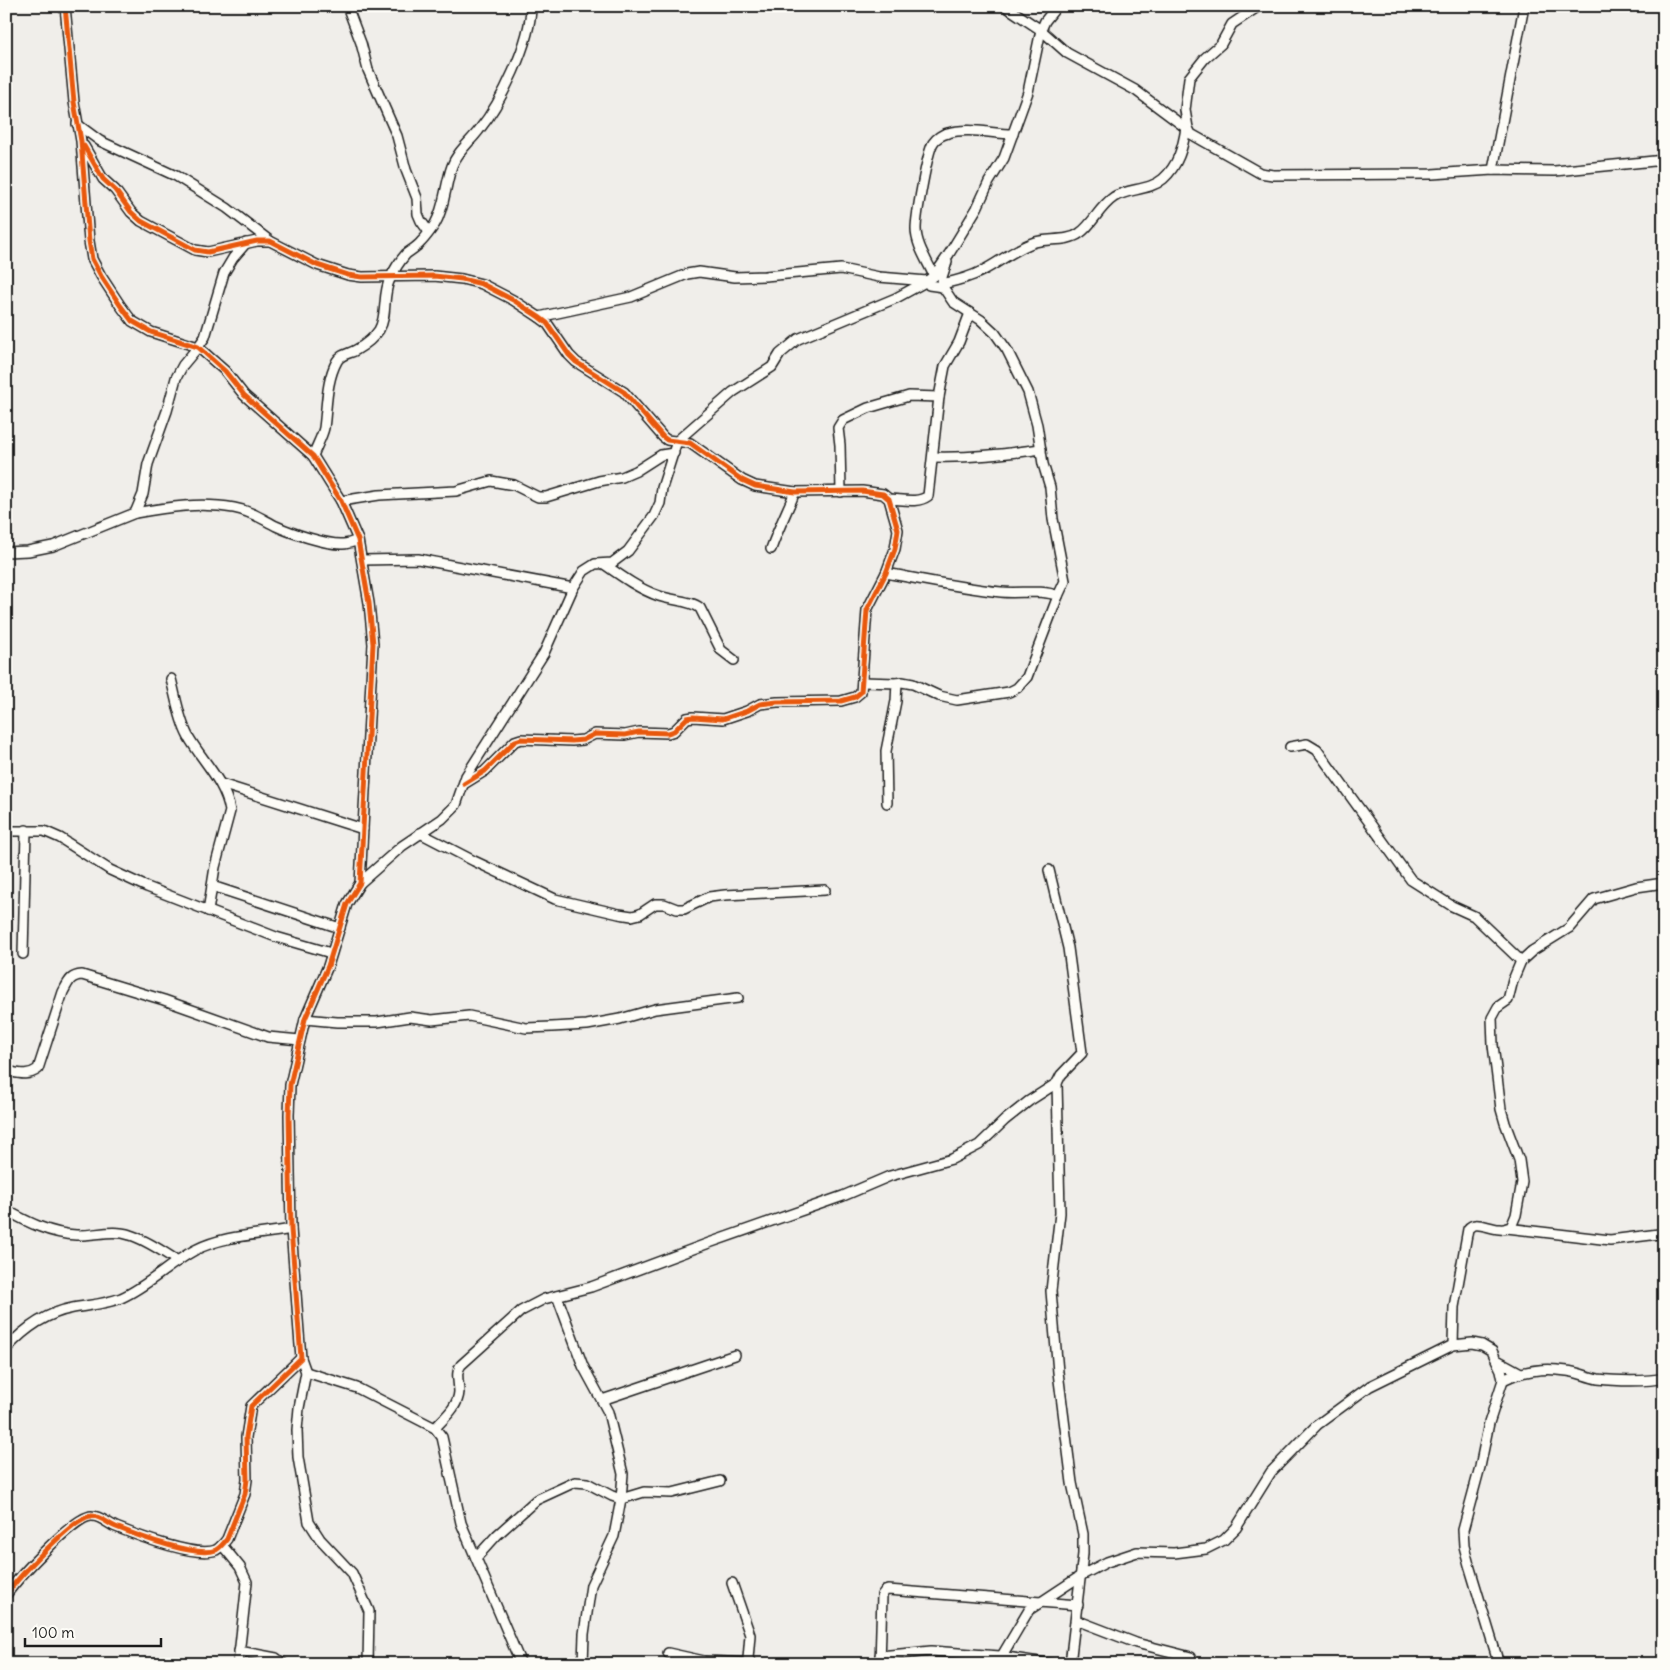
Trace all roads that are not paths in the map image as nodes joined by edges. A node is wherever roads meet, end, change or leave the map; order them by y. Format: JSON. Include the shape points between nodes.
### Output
{"nodes":[{"id":1,"x":65,"y":6,"type":"edge"},
{"id":2,"x":348,"y":6,"type":"edge"},
{"id":3,"x":531,"y":6,"type":"edge"},
{"id":4,"x":1005,"y":6,"type":"edge"},
{"id":5,"x":1057,"y":6,"type":"edge"},
{"id":6,"x":1259,"y":6,"type":"edge"},
{"id":7,"x":1524,"y":6,"type":"edge"},
{"id":8,"x":1041,"y":30,"type":"junction"},
{"id":9,"x":77,"y":124,"type":"junction"},
{"id":10,"x":1187,"y":128,"type":"junction"},
{"id":11,"x":1013,"y":134,"type":"junction"},
{"id":12,"x":81,"y":141,"type":"junction"},
{"id":13,"x":1664,"y":160,"type":"edge"},
{"id":14,"x":1493,"y":170,"type":"junction"},
{"id":15,"x":430,"y":232,"type":"junction"},
{"id":16,"x":270,"y":242,"type":"junction"},
{"id":17,"x":246,"y":243,"type":"junction"},
{"id":18,"x":949,"y":254,"type":"junction"},
{"id":19,"x":392,"y":275,"type":"junction"},
{"id":20,"x":931,"y":278,"type":"junction"},
{"id":21,"x":942,"y":285,"type":"junction"},
{"id":22,"x":970,"y":313,"type":"junction"},
{"id":23,"x":539,"y":317,"type":"junction"},
{"id":24,"x":198,"y":347,"type":"junction"},
{"id":25,"x":940,"y":397,"type":"junction"},
{"id":26,"x":678,"y":441,"type":"junction"},
{"id":27,"x":1041,"y":449,"type":"junction"},
{"id":28,"x":674,"y":453,"type":"junction"},
{"id":29,"x":313,"y":456,"type":"junction"},
{"id":30,"x":934,"y":457,"type":"junction"},
{"id":31,"x":795,"y":492,"type":"junction"},
{"id":32,"x":841,"y":492,"type":"junction"},
{"id":33,"x":889,"y":499,"type":"junction"},
{"id":34,"x":341,"y":501,"type":"junction"},
{"id":35,"x":135,"y":513,"type":"junction"},
{"id":36,"x":358,"y":540,"type":"junction"},
{"id":37,"x":770,"y":549,"type":"dead end"},
{"id":38,"x":6,"y":552,"type":"edge"},
{"id":39,"x":363,"y":560,"type":"junction"},
{"id":40,"x":604,"y":564,"type":"junction"},
{"id":41,"x":886,"y":573,"type":"junction"},
{"id":42,"x":573,"y":588,"type":"junction"},
{"id":43,"x":1058,"y":596,"type":"junction"},
{"id":44,"x":734,"y":660,"type":"dead end"},
{"id":45,"x":171,"y":679,"type":"dead end"},
{"id":46,"x":862,"y":682,"type":"junction"},
{"id":47,"x":897,"y":683,"type":"junction"},
{"id":48,"x":1290,"y":747,"type":"dead end"},
{"id":49,"x":221,"y":784,"type":"junction"},
{"id":50,"x":464,"y":784,"type":"junction"},
{"id":51,"x":887,"y":803,"type":"dead end"},
{"id":52,"x":363,"y":829,"type":"junction"},
{"id":53,"x":26,"y":830,"type":"junction"},
{"id":54,"x":6,"y":831,"type":"edge"},
{"id":55,"x":420,"y":833,"type":"junction"},
{"id":56,"x":1049,"y":870,"type":"dead end"},
{"id":57,"x":1664,"y":882,"type":"edge"},
{"id":58,"x":360,"y":883,"type":"junction"},
{"id":59,"x":212,"y":886,"type":"junction"},
{"id":60,"x":825,"y":890,"type":"dead end"},
{"id":61,"x":208,"y":911,"type":"junction"},
{"id":62,"x":340,"y":928,"type":"junction"},
{"id":63,"x":23,"y":954,"type":"dead end"},
{"id":64,"x":331,"y":954,"type":"junction"},
{"id":65,"x":1521,"y":961,"type":"junction"},
{"id":66,"x":738,"y":998,"type":"dead end"},
{"id":67,"x":305,"y":1019,"type":"junction"},
{"id":68,"x":300,"y":1040,"type":"junction"},
{"id":69,"x":6,"y":1071,"type":"edge"},
{"id":70,"x":1057,"y":1083,"type":"junction"},
{"id":71,"x":6,"y":1210,"type":"edge"},
{"id":72,"x":291,"y":1228,"type":"junction"},
{"id":73,"x":1507,"y":1228,"type":"junction"},
{"id":74,"x":1664,"y":1235,"type":"edge"},
{"id":75,"x":178,"y":1261,"type":"junction"},
{"id":76,"x":557,"y":1296,"type":"junction"},
{"id":77,"x":1454,"y":1345,"type":"junction"},
{"id":78,"x":6,"y":1349,"type":"edge"},
{"id":79,"x":735,"y":1356,"type":"dead end"},
{"id":80,"x":302,"y":1358,"type":"junction"},
{"id":81,"x":1497,"y":1360,"type":"junction"},
{"id":82,"x":306,"y":1372,"type":"junction"},
{"id":83,"x":1519,"y":1372,"type":"junction"},
{"id":84,"x":1664,"y":1378,"type":"edge"},
{"id":85,"x":1503,"y":1380,"type":"junction"},
{"id":86,"x":602,"y":1400,"type":"junction"},
{"id":87,"x":435,"y":1428,"type":"junction"},
{"id":88,"x":720,"y":1481,"type":"dead end"},
{"id":89,"x":621,"y":1498,"type":"junction"},
{"id":90,"x":222,"y":1545,"type":"junction"},
{"id":91,"x":476,"y":1558,"type":"junction"},
{"id":92,"x":1082,"y":1575,"type":"junction"},
{"id":93,"x":732,"y":1583,"type":"dead end"},
{"id":94,"x":6,"y":1595,"type":"edge"},
{"id":95,"x":1042,"y":1601,"type":"junction"},
{"id":96,"x":1078,"y":1605,"type":"junction"},
{"id":97,"x":1076,"y":1620,"type":"junction"},
{"id":98,"x":239,"y":1651,"type":"junction"},
{"id":99,"x":668,"y":1653,"type":"dead end"},
{"id":100,"x":1190,"y":1657,"type":"dead end"},
{"id":101,"x":880,"y":1660,"type":"edge"},
{"id":102,"x":999,"y":1660,"type":"edge"},
{"id":103,"x":752,"y":1663,"type":"edge"},
{"id":104,"x":238,"y":1664,"type":"edge"},
{"id":105,"x":284,"y":1664,"type":"edge"},
{"id":106,"x":368,"y":1664,"type":"edge"},
{"id":107,"x":520,"y":1664,"type":"edge"},
{"id":108,"x":583,"y":1664,"type":"edge"},
{"id":109,"x":789,"y":1664,"type":"edge"},
{"id":110,"x":796,"y":1664,"type":"edge"},
{"id":111,"x":1052,"y":1664,"type":"edge"},
{"id":112,"x":1070,"y":1664,"type":"edge"},
{"id":113,"x":1499,"y":1664,"type":"edge"}],
"edges":[{"from":1,"to":9,"type":"street"},
{"from":2,"to":15,"type":"street","via":[[368,70],[397,136],[417,198],[418,214]]},
{"from":3,"to":15,"type":"street","via":[[528,32],[511,75],[491,114],[460,151],[452,166],[441,209]]},
{"from":4,"to":8,"type":"street"},
{"from":5,"to":8,"type":"street"},
{"from":6,"to":10,"type":"street","via":[[1232,24],[1217,49],[1189,78],[1185,110]]},
{"from":7,"to":14,"type":"street"},
{"from":8,"to":10,"type":"street","via":[[1067,54],[1135,90]]},
{"from":8,"to":11,"type":"street","via":[[1032,79]]},
{"from":9,"to":12,"type":"street"},
{"from":9,"to":16,"type":"street","via":[[100,141],[176,176],[227,208]]},
{"from":10,"to":14,"type":"street","via":[[1191,134],[1260,173],[1273,176]]},
{"from":10,"to":21,"type":"street","via":[[1183,147],[1164,178],[1149,187],[1113,198],[1100,208],[1080,233],[1034,243],[983,270]]},
{"from":11,"to":18,"type":"street","via":[[1004,158]]},
{"from":11,"to":20,"type":"street","via":[[949,132],[932,145],[916,230]]},
{"from":12,"to":17,"type":"street","via":[[103,179],[141,221],[195,250],[220,251]]},
{"from":12,"to":24,"type":"street","via":[[89,241],[92,259],[101,276],[132,321],[151,332]]},
{"from":13,"to":14,"type":"street","via":[[1555,171]]},
{"from":15,"to":19,"type":"street","via":[[397,265]]},
{"from":16,"to":17,"type":"street"},
{"from":16,"to":19,"type":"street","via":[[334,272],[362,277]]},
{"from":17,"to":24,"type":"street","via":[[224,273],[205,337]]},
{"from":18,"to":20,"type":"street"},
{"from":18,"to":21,"type":"street"},
{"from":19,"to":23,"type":"street","via":[[434,276],[482,284]]},
{"from":19,"to":29,"type":"street","via":[[385,297],[383,323],[378,331],[370,340],[342,356],[335,366],[323,429]]},
{"from":20,"to":21,"type":"street","via":[[929,285]]},
{"from":20,"to":23,"type":"street","via":[[879,277],[841,269],[745,277],[699,272],[686,274],[631,297]]},
{"from":20,"to":26,"type":"street","via":[[896,298],[798,339],[780,354],[772,367],[733,392]]},
{"from":21,"to":22,"type":"street","via":[[953,302]]},
{"from":22,"to":25,"type":"street","via":[[945,366]]},
{"from":22,"to":27,"type":"street","via":[[995,333],[1008,350],[1028,392]]},
{"from":23,"to":26,"type":"street","via":[[547,323],[569,356],[624,392],[658,434],[667,440]]},
{"from":24,"to":29,"type":"street","via":[[225,370],[244,395]]},
{"from":24,"to":35,"type":"street","via":[[176,378]]},
{"from":25,"to":30,"type":"street"},
{"from":25,"to":32,"type":"street","via":[[909,396],[868,408],[842,420],[838,428]]},
{"from":26,"to":28,"type":"street"},
{"from":26,"to":31,"type":"street","via":[[690,443],[755,486]]},
{"from":27,"to":30,"type":"street","via":[[993,456]]},
{"from":27,"to":43,"type":"street","via":[[1065,580]]},
{"from":28,"to":34,"type":"street","via":[[661,455],[622,477],[598,481],[546,498],[514,485],[491,481],[456,491],[379,495]]},
{"from":28,"to":40,"type":"street","via":[[654,516],[628,552],[612,563]]},
{"from":29,"to":34,"type":"street"},
{"from":30,"to":33,"type":"street","via":[[928,496],[914,501]]},
{"from":31,"to":32,"type":"street"},
{"from":31,"to":37,"type":"street"},
{"from":32,"to":33,"type":"street","via":[[862,491],[882,494]]},
{"from":33,"to":41,"type":"street","via":[[898,530]]},
{"from":34,"to":36,"type":"street"},
{"from":35,"to":36,"type":"street","via":[[209,505],[236,508],[291,533],[337,544]]},
{"from":35,"to":38,"type":"street","via":[[53,546]]},
{"from":36,"to":39,"type":"street"},
{"from":39,"to":42,"type":"street","via":[[418,559]]},
{"from":39,"to":52,"type":"street","via":[[373,644]]},
{"from":40,"to":42,"type":"street","via":[[589,567]]},
{"from":40,"to":44,"type":"street","via":[[657,595],[696,604],[721,650]]},
{"from":41,"to":43,"type":"street","via":[[992,592],[1050,593]]},
{"from":41,"to":46,"type":"street","via":[[867,610]]},
{"from":42,"to":50,"type":"street","via":[[544,653],[480,752]]},
{"from":43,"to":47,"type":"street","via":[[1027,677],[1017,688],[957,700],[913,684]]},
{"from":45,"to":49,"type":"street","via":[[188,736]]},
{"from":46,"to":47,"type":"street"},
{"from":46,"to":50,"type":"street","via":[[861,692],[841,701],[760,704],[723,719],[687,718],[668,733],[595,734],[572,741],[521,739],[485,771]]},
{"from":47,"to":51,"type":"street","via":[[886,751]]},
{"from":48,"to":65,"type":"street","via":[[1307,744],[1316,750],[1411,880],[1474,916]]},
{"from":49,"to":52,"type":"street"},
{"from":49,"to":59,"type":"street","via":[[230,811]]},
{"from":50,"to":55,"type":"street","via":[[456,806]]},
{"from":52,"to":58,"type":"street"},
{"from":53,"to":54,"type":"street"},
{"from":53,"to":61,"type":"street","via":[[44,831],[110,870]]},
{"from":53,"to":63,"type":"street"},
{"from":55,"to":58,"type":"street"},
{"from":55,"to":60,"type":"street","via":[[555,899],[632,916],[655,904],[684,909],[724,895]]},
{"from":56,"to":70,"type":"street","via":[[1068,948],[1082,1053]]},
{"from":57,"to":65,"type":"street","via":[[1594,899],[1569,928]]},
{"from":58,"to":62,"type":"street","via":[[347,904]]},
{"from":59,"to":61,"type":"street"},
{"from":59,"to":62,"type":"street"},
{"from":61,"to":64,"type":"street"},
{"from":62,"to":64,"type":"street"},
{"from":64,"to":67,"type":"street"},
{"from":65,"to":73,"type":"street","via":[[1508,1000],[1498,1007],[1492,1018],[1501,1109],[1520,1160],[1522,1182],[1514,1222]]},
{"from":66,"to":67,"type":"street","via":[[655,1009],[588,1025],[552,1027],[526,1028],[468,1016],[432,1020],[410,1017],[377,1022]]},
{"from":67,"to":68,"type":"street"},
{"from":68,"to":69,"type":"street","via":[[268,1037],[82,975],[74,976],[63,992],[38,1069],[32,1074]]},
{"from":68,"to":72,"type":"street","via":[[290,1085],[288,1114]]},
{"from":70,"to":76,"type":"street","via":[[1005,1120],[979,1145],[952,1158],[890,1176],[591,1287]]},
{"from":70,"to":92,"type":"street","via":[[1060,1213],[1051,1291],[1071,1474],[1082,1534]]},
{"from":71,"to":75,"type":"street","via":[[60,1233],[130,1234]]},
{"from":72,"to":75,"type":"street","via":[[237,1236],[196,1250]]},
{"from":72,"to":80,"type":"street"},
{"from":73,"to":74,"type":"street","via":[[1610,1240]]},
{"from":73,"to":77,"type":"street","via":[[1500,1230],[1476,1224],[1468,1229],[1454,1307]]},
{"from":75,"to":78,"type":"street","via":[[130,1294],[101,1304],[70,1308],[34,1323]]},
{"from":76,"to":86,"type":"street","via":[[583,1366]]},
{"from":76,"to":87,"type":"street","via":[[521,1311],[461,1365],[458,1370],[459,1393],[454,1407]]},
{"from":77,"to":81,"type":"street","via":[[1482,1344],[1492,1351]]},
{"from":77,"to":92,"type":"street","via":[[1370,1386],[1317,1425],[1271,1472],[1236,1528],[1224,1540],[1206,1549],[1174,1553],[1136,1552]]},
{"from":79,"to":86,"type":"street"},
{"from":80,"to":82,"type":"street"},
{"from":80,"to":90,"type":"street","via":[[251,1406],[246,1437],[246,1494]]},
{"from":81,"to":83,"type":"street"},
{"from":81,"to":85,"type":"street"},
{"from":82,"to":87,"type":"street","via":[[357,1388]]},
{"from":82,"to":106,"type":"street","via":[[297,1430],[298,1457],[309,1522],[320,1540],[352,1573],[369,1610]]},
{"from":83,"to":84,"type":"street","via":[[1538,1369],[1561,1370],[1598,1379]]},
{"from":83,"to":85,"type":"street"},
{"from":85,"to":113,"type":"street","via":[[1488,1422],[1463,1530],[1467,1556]]},
{"from":86,"to":89,"type":"street","via":[[623,1474]]},
{"from":87,"to":91,"type":"street","via":[[442,1437],[461,1523]]},
{"from":88,"to":89,"type":"street","via":[[672,1493],[644,1492]]},
{"from":89,"to":91,"type":"street","via":[[587,1483],[575,1482],[536,1500]]},
{"from":89,"to":108,"type":"street","via":[[614,1536],[591,1585]]},
{"from":90,"to":94,"type":"street","via":[[215,1550],[197,1551],[177,1547],[91,1516],[80,1520],[41,1555]]},
{"from":90,"to":98,"type":"street","via":[[240,1567],[247,1582]]},
{"from":91,"to":107,"type":"street"},
{"from":92,"to":95,"type":"street"},
{"from":92,"to":96,"type":"street"},
{"from":93,"to":103,"type":"street","via":[[750,1635],[748,1659]]},
{"from":95,"to":96,"type":"street"},
{"from":95,"to":101,"type":"street","via":[[884,1591]]},
{"from":95,"to":102,"type":"street","via":[[1028,1610]]},
{"from":96,"to":97,"type":"street"},
{"from":97,"to":100,"type":"street","via":[[1136,1643]]},
{"from":97,"to":112,"type":"street"},
{"from":98,"to":104,"type":"street"},
{"from":98,"to":105,"type":"street","via":[[276,1658]]},
{"from":99,"to":103,"type":"street","via":[[704,1661]]},
{"from":101,"to":102,"type":"street","via":[[931,1652]]},
{"from":102,"to":111,"type":"street"},
{"from":109,"to":110,"type":"street"}]}
